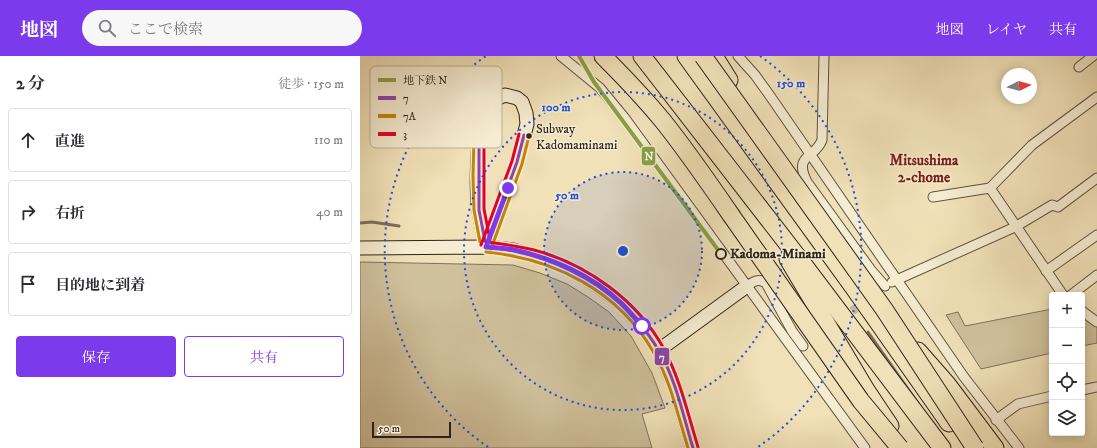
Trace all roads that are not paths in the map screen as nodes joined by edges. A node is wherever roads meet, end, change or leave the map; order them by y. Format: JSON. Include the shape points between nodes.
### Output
{"nodes":[{"id":1,"x":561,"y":56,"type":"edge"},
{"id":2,"x":603,"y":56,"type":"edge"},
{"id":3,"x":642,"y":56,"type":"edge"},
{"id":4,"x":686,"y":56,"type":"edge"},
{"id":5,"x":703,"y":56,"type":"edge"},
{"id":6,"x":714,"y":56,"type":"edge"},
{"id":7,"x":738,"y":56,"type":"edge"},
{"id":8,"x":824,"y":56,"type":"edge"},
{"id":9,"x":1092,"y":56,"type":"edge"},
{"id":10,"x":1079,"y":66,"type":"dead end"},
{"id":11,"x":502,"y":96,"type":"edge"},
{"id":12,"x":1097,"y":97,"type":"edge"},
{"id":13,"x":479,"y":148,"type":"edge"},
{"id":14,"x":810,"y":154,"type":"junction"},
{"id":15,"x":1097,"y":178,"type":"edge"},
{"id":16,"x":990,"y":188,"type":"junction"},
{"id":17,"x":933,"y":197,"type":"dead end"},
{"id":18,"x":804,"y":198,"type":"junction"},
{"id":19,"x":770,"y":222,"type":"junction"},
{"id":20,"x":1016,"y":227,"type":"junction"},
{"id":21,"x":1097,"y":235,"type":"edge"},
{"id":22,"x":486,"y":247,"type":"junction"},
{"id":23,"x":360,"y":248,"type":"edge"},
{"id":24,"x":1046,"y":271,"type":"junction"},
{"id":25,"x":1097,"y":275,"type":"edge"},
{"id":26,"x":897,"y":280,"type":"junction"},
{"id":27,"x":747,"y":286,"type":"junction"},
{"id":28,"x":854,"y":288,"type":"junction"},
{"id":29,"x":1061,"y":292,"type":"edge"},
{"id":30,"x":1075,"y":292,"type":"edge"},
{"id":31,"x":1085,"y":313,"type":"edge"},
{"id":32,"x":1097,"y":322,"type":"edge"},
{"id":33,"x":802,"y":346,"type":"junction"},
{"id":34,"x":659,"y":350,"type":"junction"},
{"id":35,"x":1097,"y":387,"type":"edge"},
{"id":36,"x":1085,"y":389,"type":"edge"},
{"id":37,"x":1049,"y":397,"type":"edge"},
{"id":38,"x":996,"y":420,"type":"junction"},
{"id":39,"x":693,"y":448,"type":"edge"},
{"id":40,"x":865,"y":448,"type":"edge"},
{"id":41,"x":900,"y":448,"type":"edge"},
{"id":42,"x":903,"y":448,"type":"edge"},
{"id":43,"x":942,"y":448,"type":"edge"},
{"id":44,"x":967,"y":448,"type":"edge"},
{"id":45,"x":975,"y":448,"type":"edge"},
{"id":46,"x":995,"y":448,"type":"edge"},
{"id":47,"x":1019,"y":448,"type":"edge"}],
"edges":[{"from":1,"to":27,"type":"street","via":[[600,88],[624,117]]},
{"from":2,"to":41,"type":"highway","bridge":true,"via":[[634,87],[689,154],[861,401]]},
{"from":3,"to":19,"type":"highway"},
{"from":4,"to":28,"type":"highway"},
{"from":5,"to":18,"type":"highway","bridge":true},
{"from":6,"to":18,"type":"highway","bridge":true},
{"from":7,"to":14,"type":"street","via":[[755,75]]},
{"from":8,"to":14,"type":"street","via":[[822,140],[819,147]]},
{"from":9,"to":10,"type":"street"},
{"from":11,"to":22,"type":"street","via":[[517,98],[522,102],[527,124],[517,162]]},
{"from":12,"to":16,"type":"street","via":[[1032,145]]},
{"from":13,"to":22,"type":"street","via":[[479,210]]},
{"from":14,"to":26,"type":"street"},
{"from":14,"to":26,"type":"street","via":[[802,164],[807,182],[884,287]]},
{"from":15,"to":20,"type":"street","via":[[1058,208],[1052,205]]},
{"from":16,"to":17,"type":"street"},
{"from":16,"to":20,"type":"street"},
{"from":18,"to":45,"type":"highway","bridge":true,"via":[[884,309]]},
{"from":19,"to":42,"type":"highway","via":[[789,260]]},
{"from":19,"to":43,"type":"highway"},
{"from":20,"to":24,"type":"street"},
{"from":20,"to":26,"type":"street"},
{"from":21,"to":24,"type":"street"},
{"from":22,"to":23,"type":"street"},
{"from":22,"to":34,"type":"street","via":[[513,250],[573,270],[620,302]]},
{"from":24,"to":29,"type":"street"},
{"from":25,"to":30,"type":"street"},
{"from":26,"to":38,"type":"street"},
{"from":27,"to":33,"type":"street"},
{"from":27,"to":33,"type":"street","via":[[758,280],[766,283]]},
{"from":27,"to":34,"type":"street"},
{"from":28,"to":44,"type":"highway"},
{"from":28,"to":46,"type":"highway","via":[[917,350],[947,384]]},
{"from":31,"to":32,"type":"street"},
{"from":33,"to":40,"type":"street"},
{"from":34,"to":39,"type":"street","via":[[675,387]]},
{"from":35,"to":36,"type":"street"},
{"from":37,"to":38,"type":"street","via":[[1018,404]]},
{"from":38,"to":47,"type":"street"}]}
